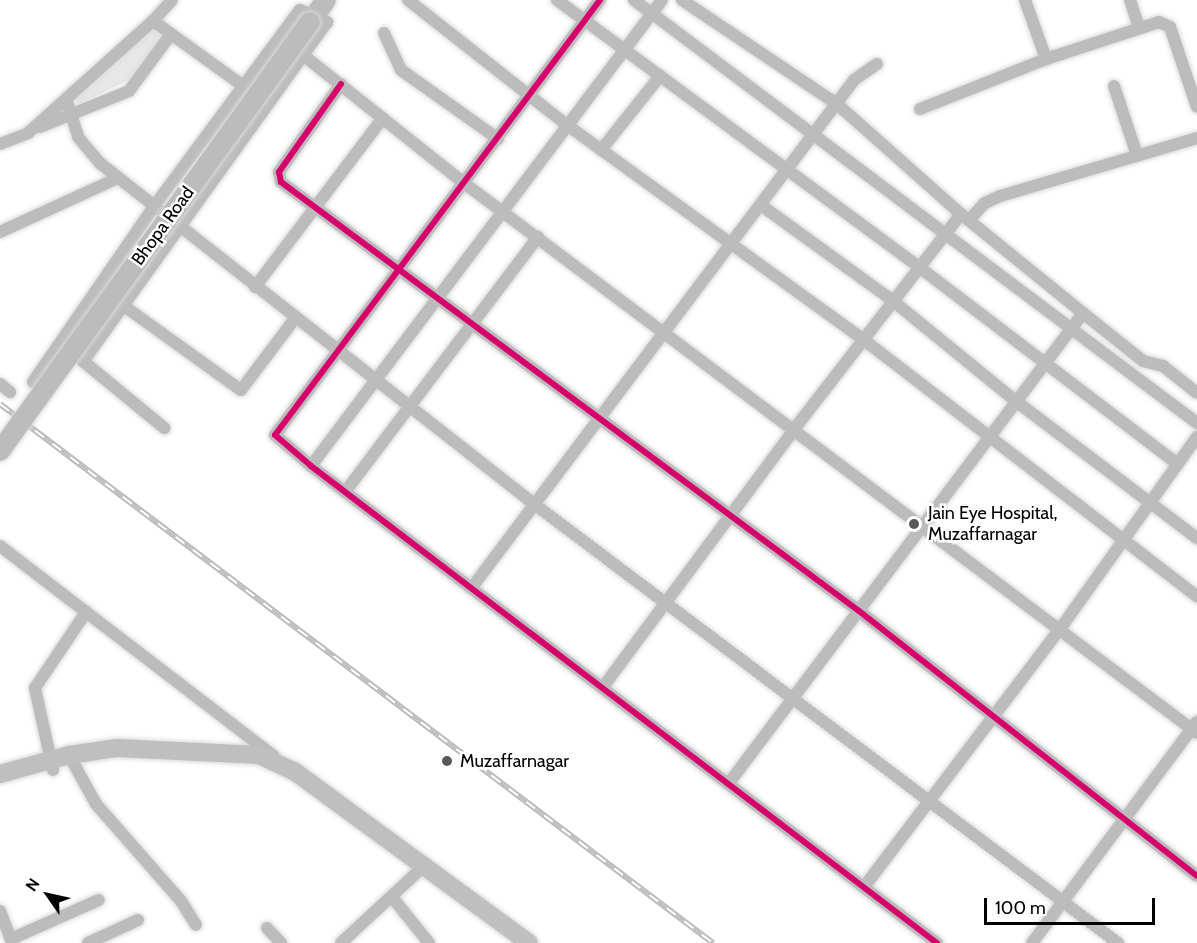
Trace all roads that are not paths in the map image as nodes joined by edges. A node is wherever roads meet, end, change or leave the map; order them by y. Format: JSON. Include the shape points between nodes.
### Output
{"nodes":[{"id":1,"x":172,"y":0,"type":"edge"},
{"id":2,"x":408,"y":0,"type":"edge"},
{"id":3,"x":557,"y":0,"type":"edge"},
{"id":4,"x":600,"y":0,"type":"edge"},
{"id":5,"x":634,"y":0,"type":"edge"},
{"id":6,"x":662,"y":0,"type":"edge"},
{"id":7,"x":682,"y":0,"type":"edge"},
{"id":8,"x":1025,"y":0,"type":"edge"},
{"id":9,"x":1130,"y":0,"type":"edge"},
{"id":10,"x":317,"y":12,"type":"edge"},
{"id":11,"x":653,"y":13,"type":"junction"},
{"id":12,"x":153,"y":21,"type":"junction"},
{"id":13,"x":586,"y":21,"type":"junction"},
{"id":14,"x":1139,"y":28,"type":"junction"},
{"id":15,"x":384,"y":33,"type":"dead end"},
{"id":16,"x":171,"y":34,"type":"junction"},
{"id":17,"x":625,"y":50,"type":"junction"},
{"id":18,"x":303,"y":55,"type":"junction"},
{"id":19,"x":1046,"y":59,"type":"junction"},
{"id":20,"x":877,"y":63,"type":"dead end"},
{"id":21,"x":660,"y":76,"type":"junction"},
{"id":22,"x":341,"y":84,"type":"junction"},
{"id":23,"x":243,"y":86,"type":"junction"},
{"id":24,"x":1114,"y":86,"type":"dead end"},
{"id":25,"x":531,"y":96,"type":"junction"},
{"id":26,"x":66,"y":99,"type":"junction"},
{"id":27,"x":837,"y":104,"type":"junction"},
{"id":28,"x":1197,"y":107,"type":"edge"},
{"id":29,"x":920,"y":109,"type":"dead end"},
{"id":30,"x":69,"y":114,"type":"junction"},
{"id":31,"x":382,"y":118,"type":"junction"},
{"id":32,"x":567,"y":124,"type":"junction"},
{"id":33,"x":28,"y":133,"type":"junction"},
{"id":34,"x":813,"y":136,"type":"junction"},
{"id":35,"x":1197,"y":138,"type":"edge"},
{"id":36,"x":498,"y":139,"type":"junction"},
{"id":37,"x":0,"y":144,"type":"edge"},
{"id":38,"x":601,"y":150,"type":"junction"},
{"id":39,"x":1137,"y":155,"type":"junction"},
{"id":40,"x":789,"y":170,"type":"junction"},
{"id":41,"x":118,"y":178,"type":"junction"},
{"id":42,"x":464,"y":183,"type":"junction"},
{"id":43,"x":155,"y":205,"type":"junction"},
{"id":44,"x":314,"y":206,"type":"junction"},
{"id":45,"x":762,"y":206,"type":"junction"},
{"id":46,"x":502,"y":211,"type":"junction"},
{"id":47,"x":965,"y":217,"type":"junction"},
{"id":48,"x":182,"y":228,"type":"junction"},
{"id":49,"x":0,"y":232,"type":"edge"},
{"id":50,"x":947,"y":232,"type":"junction"},
{"id":51,"x":538,"y":237,"type":"junction"},
{"id":52,"x":732,"y":246,"type":"junction"},
{"id":53,"x":399,"y":266,"type":"junction"},
{"id":54,"x":919,"y":267,"type":"junction"},
{"id":55,"x":255,"y":287,"type":"junction"},
{"id":56,"x":438,"y":297,"type":"junction"},
{"id":57,"x":893,"y":302,"type":"junction"},
{"id":58,"x":123,"y":306,"type":"junction"},
{"id":59,"x":1083,"y":313,"type":"junction"},
{"id":60,"x":296,"y":317,"type":"junction"},
{"id":61,"x":472,"y":322,"type":"junction"},
{"id":62,"x":1072,"y":327,"type":"junction"},
{"id":63,"x":665,"y":330,"type":"junction"},
{"id":64,"x":864,"y":340,"type":"junction"},
{"id":65,"x":62,"y":342,"type":"junction"},
{"id":66,"x":340,"y":349,"type":"junction"},
{"id":67,"x":83,"y":361,"type":"junction"},
{"id":68,"x":1046,"y":363,"type":"junction"},
{"id":69,"x":374,"y":380,"type":"junction"},
{"id":70,"x":33,"y":382,"type":"dead end"},
{"id":71,"x":0,"y":384,"type":"edge"},
{"id":72,"x":10,"y":392,"type":"dead end"},
{"id":73,"x":1197,"y":393,"type":"edge"},
{"id":74,"x":1017,"y":402,"type":"junction"},
{"id":75,"x":411,"y":408,"type":"junction"},
{"id":76,"x":602,"y":416,"type":"junction"},
{"id":77,"x":1197,"y":423,"type":"edge"},
{"id":78,"x":164,"y":428,"type":"dead end"},
{"id":79,"x":795,"y":428,"type":"junction"},
{"id":80,"x":992,"y":437,"type":"junction"},
{"id":81,"x":1197,"y":437,"type":"edge"},
{"id":82,"x":0,"y":451,"type":"edge"},
{"id":83,"x":1175,"y":462,"type":"junction"},
{"id":84,"x":311,"y":466,"type":"junction"},
{"id":85,"x":345,"y":492,"type":"junction"},
{"id":86,"x":1148,"y":501,"type":"junction"},
{"id":87,"x":534,"y":504,"type":"junction"},
{"id":88,"x":732,"y":515,"type":"junction"},
{"id":89,"x":924,"y":525,"type":"junction"},
{"id":90,"x":1122,"y":538,"type":"junction"},
{"id":91,"x":1197,"y":538,"type":"edge"},
{"id":92,"x":0,"y":546,"type":"edge"},
{"id":93,"x":473,"y":586,"type":"junction"},
{"id":94,"x":1197,"y":596,"type":"edge"},
{"id":95,"x":666,"y":603,"type":"junction"},
{"id":96,"x":859,"y":611,"type":"junction"},
{"id":97,"x":86,"y":612,"type":"junction"},
{"id":98,"x":1060,"y":629,"type":"junction"},
{"id":99,"x":603,"y":687,"type":"junction"},
{"id":100,"x":791,"y":698,"type":"junction"},
{"id":101,"x":995,"y":716,"type":"junction"},
{"id":102,"x":1195,"y":728,"type":"edge"},
{"id":103,"x":72,"y":760,"type":"junction"},
{"id":104,"x":52,"y":765,"type":"junction"},
{"id":105,"x":294,"y":771,"type":"junction"},
{"id":106,"x":0,"y":774,"type":"edge"},
{"id":107,"x":729,"y":783,"type":"junction"},
{"id":108,"x":0,"y":784,"type":"edge"},
{"id":109,"x":930,"y":801,"type":"junction"},
{"id":110,"x":1124,"y":818,"type":"junction"},
{"id":111,"x":426,"y":864,"type":"junction"},
{"id":112,"x":1197,"y":876,"type":"edge"},
{"id":113,"x":864,"y":887,"type":"junction"},
{"id":114,"x":392,"y":897,"type":"junction"},
{"id":115,"x":99,"y":900,"type":"dead end"},
{"id":116,"x":1063,"y":900,"type":"junction"},
{"id":117,"x":0,"y":911,"type":"edge"},
{"id":118,"x":138,"y":920,"type":"dead end"},
{"id":119,"x":196,"y":925,"type":"dead end"},
{"id":120,"x":267,"y":928,"type":"dead end"},
{"id":121,"x":12,"y":941,"type":"edge"},
{"id":122,"x":88,"y":943,"type":"edge"},
{"id":123,"x":281,"y":943,"type":"edge"},
{"id":124,"x":341,"y":943,"type":"edge"},
{"id":125,"x":429,"y":943,"type":"edge"},
{"id":126,"x":529,"y":943,"type":"edge"},
{"id":127,"x":937,"y":943,"type":"edge"},
{"id":128,"x":1032,"y":943,"type":"edge"},
{"id":129,"x":1118,"y":943,"type":"edge"}],
"edges":[{"from":1,"to":12,"type":"street"},
{"from":2,"to":25,"type":"street"},
{"from":3,"to":13,"type":"street"},
{"from":4,"to":13,"type":"street"},
{"from":5,"to":11,"type":"street"},
{"from":6,"to":11,"type":"street"},
{"from":7,"to":27,"type":"street"},
{"from":8,"to":19,"type":"street"},
{"from":9,"to":14,"type":"street"},
{"from":10,"to":18,"type":"street","via":[[327,22]]},
{"from":10,"to":23,"type":"street","via":[[300,10]]},
{"from":10,"to":82,"type":"main road","name":"Bhopa Road","bridge":true},
{"from":11,"to":17,"type":"street"},
{"from":11,"to":34,"type":"street"},
{"from":12,"to":16,"type":"street"},
{"from":12,"to":26,"type":"street"},
{"from":13,"to":17,"type":"street"},
{"from":13,"to":25,"type":"street"},
{"from":14,"to":19,"type":"street"},
{"from":14,"to":28,"type":"street","via":[[1159,22],[1170,27]]},
{"from":15,"to":36,"type":"street","via":[[402,70]]},
{"from":16,"to":23,"type":"street"},
{"from":16,"to":30,"type":"street","via":[[129,91]]},
{"from":17,"to":21,"type":"street"},
{"from":17,"to":32,"type":"street"},
{"from":18,"to":22,"type":"street"},
{"from":18,"to":48,"type":"street"},
{"from":19,"to":29,"type":"street"},
{"from":20,"to":27,"type":"street","via":[[858,75]]},
{"from":21,"to":38,"type":"street"},
{"from":21,"to":40,"type":"street"},
{"from":22,"to":31,"type":"street"},
{"from":22,"to":44,"type":"street","via":[[279,175],[281,182]]},
{"from":23,"to":43,"type":"street"},
{"from":24,"to":39,"type":"street"},
{"from":25,"to":32,"type":"street"},
{"from":25,"to":36,"type":"street"},
{"from":26,"to":30,"type":"street"},
{"from":26,"to":33,"type":"street"},
{"from":27,"to":34,"type":"street"},
{"from":27,"to":47,"type":"street"},
{"from":30,"to":33,"type":"street"},
{"from":30,"to":41,"type":"street","via":[[82,144]]},
{"from":31,"to":42,"type":"street"},
{"from":31,"to":44,"type":"street"},
{"from":32,"to":38,"type":"street"},
{"from":32,"to":46,"type":"street"},
{"from":33,"to":37,"type":"street"},
{"from":34,"to":40,"type":"street"},
{"from":34,"to":50,"type":"street"},
{"from":35,"to":39,"type":"street"},
{"from":36,"to":42,"type":"street"},
{"from":38,"to":52,"type":"street"},
{"from":39,"to":47,"type":"street","via":[[1000,196]]},
{"from":40,"to":45,"type":"street"},
{"from":40,"to":54,"type":"street"},
{"from":41,"to":43,"type":"street"},
{"from":41,"to":49,"type":"street"},
{"from":42,"to":46,"type":"street"},
{"from":42,"to":53,"type":"street"},
{"from":43,"to":48,"type":"street"},
{"from":43,"to":65,"type":"street"},
{"from":44,"to":53,"type":"street"},
{"from":44,"to":55,"type":"street"},
{"from":45,"to":52,"type":"street"},
{"from":45,"to":57,"type":"street"},
{"from":46,"to":51,"type":"street"},
{"from":46,"to":56,"type":"street"},
{"from":47,"to":50,"type":"street"},
{"from":47,"to":59,"type":"street"},
{"from":48,"to":55,"type":"street"},
{"from":48,"to":58,"type":"street"},
{"from":50,"to":54,"type":"street"},
{"from":50,"to":62,"type":"street"},
{"from":51,"to":61,"type":"street"},
{"from":51,"to":63,"type":"street"},
{"from":52,"to":63,"type":"street"},
{"from":52,"to":64,"type":"street"},
{"from":53,"to":56,"type":"street"},
{"from":53,"to":66,"type":"street"},
{"from":54,"to":57,"type":"street"},
{"from":54,"to":68,"type":"street"},
{"from":55,"to":60,"type":"street"},
{"from":56,"to":61,"type":"street"},
{"from":56,"to":69,"type":"street"},
{"from":57,"to":64,"type":"street"},
{"from":57,"to":74,"type":"street"},
{"from":58,"to":60,"type":"street","via":[[242,390]]},
{"from":58,"to":67,"type":"street"},
{"from":59,"to":62,"type":"street"},
{"from":59,"to":73,"type":"street","via":[[1143,361],[1163,366]]},
{"from":60,"to":66,"type":"street"},
{"from":61,"to":75,"type":"street"},
{"from":61,"to":76,"type":"street"},
{"from":62,"to":68,"type":"street"},
{"from":62,"to":77,"type":"street"},
{"from":63,"to":76,"type":"street"},
{"from":63,"to":79,"type":"street"},
{"from":64,"to":79,"type":"street"},
{"from":64,"to":80,"type":"street"},
{"from":65,"to":67,"type":"street"},
{"from":65,"to":70,"type":"street"},
{"from":66,"to":69,"type":"street"},
{"from":66,"to":84,"type":"street","via":[[276,432],[278,441]]},
{"from":67,"to":78,"type":"street"},
{"from":68,"to":74,"type":"street"},
{"from":68,"to":83,"type":"street"},
{"from":69,"to":75,"type":"street"},
{"from":69,"to":84,"type":"street"},
{"from":71,"to":72,"type":"street"},
{"from":74,"to":80,"type":"street"},
{"from":74,"to":86,"type":"street"},
{"from":75,"to":85,"type":"street"},
{"from":75,"to":87,"type":"street"},
{"from":76,"to":87,"type":"street"},
{"from":76,"to":88,"type":"street"},
{"from":79,"to":88,"type":"street"},
{"from":79,"to":89,"type":"street"},
{"from":80,"to":89,"type":"street"},
{"from":80,"to":90,"type":"street"},
{"from":81,"to":83,"type":"street"},
{"from":83,"to":86,"type":"street"},
{"from":84,"to":85,"type":"street"},
{"from":85,"to":93,"type":"street"},
{"from":86,"to":90,"type":"street"},
{"from":86,"to":91,"type":"street"},
{"from":87,"to":93,"type":"street"},
{"from":87,"to":95,"type":"street"},
{"from":88,"to":95,"type":"street"},
{"from":88,"to":96,"type":"street"},
{"from":89,"to":96,"type":"street"},
{"from":89,"to":98,"type":"street"},
{"from":90,"to":94,"type":"street"},
{"from":90,"to":98,"type":"street"},
{"from":92,"to":97,"type":"street"},
{"from":93,"to":99,"type":"street"},
{"from":95,"to":99,"type":"street"},
{"from":95,"to":100,"type":"street"},
{"from":96,"to":100,"type":"street"},
{"from":96,"to":101,"type":"street"},
{"from":97,"to":104,"type":"street","via":[[35,688]]},
{"from":97,"to":105,"type":"street"},
{"from":98,"to":101,"type":"street"},
{"from":98,"to":102,"type":"street"},
{"from":99,"to":107,"type":"street"},
{"from":100,"to":107,"type":"street"},
{"from":100,"to":109,"type":"street"},
{"from":101,"to":109,"type":"street"},
{"from":101,"to":110,"type":"street"},
{"from":102,"to":110,"type":"street"},
{"from":103,"to":104,"type":"main road"},
{"from":103,"to":105,"type":"main road","via":[[118,758],[127,751],[240,752]]},
{"from":103,"to":119,"type":"street","via":[[96,804],[181,901]]},
{"from":104,"to":106,"type":"main road"},
{"from":104,"to":108,"type":"main road"},
{"from":105,"to":111,"type":"main road"},
{"from":107,"to":113,"type":"street"},
{"from":109,"to":113,"type":"street"},
{"from":109,"to":116,"type":"street"},
{"from":110,"to":112,"type":"street"},
{"from":110,"to":116,"type":"street"},
{"from":111,"to":114,"type":"street"},
{"from":111,"to":126,"type":"main road"},
{"from":113,"to":127,"type":"street"},
{"from":114,"to":124,"type":"street"},
{"from":114,"to":125,"type":"street"},
{"from":115,"to":121,"type":"street"},
{"from":116,"to":128,"type":"street"},
{"from":116,"to":129,"type":"street"},
{"from":117,"to":121,"type":"street"},
{"from":118,"to":122,"type":"street"},
{"from":120,"to":123,"type":"street"}]}
